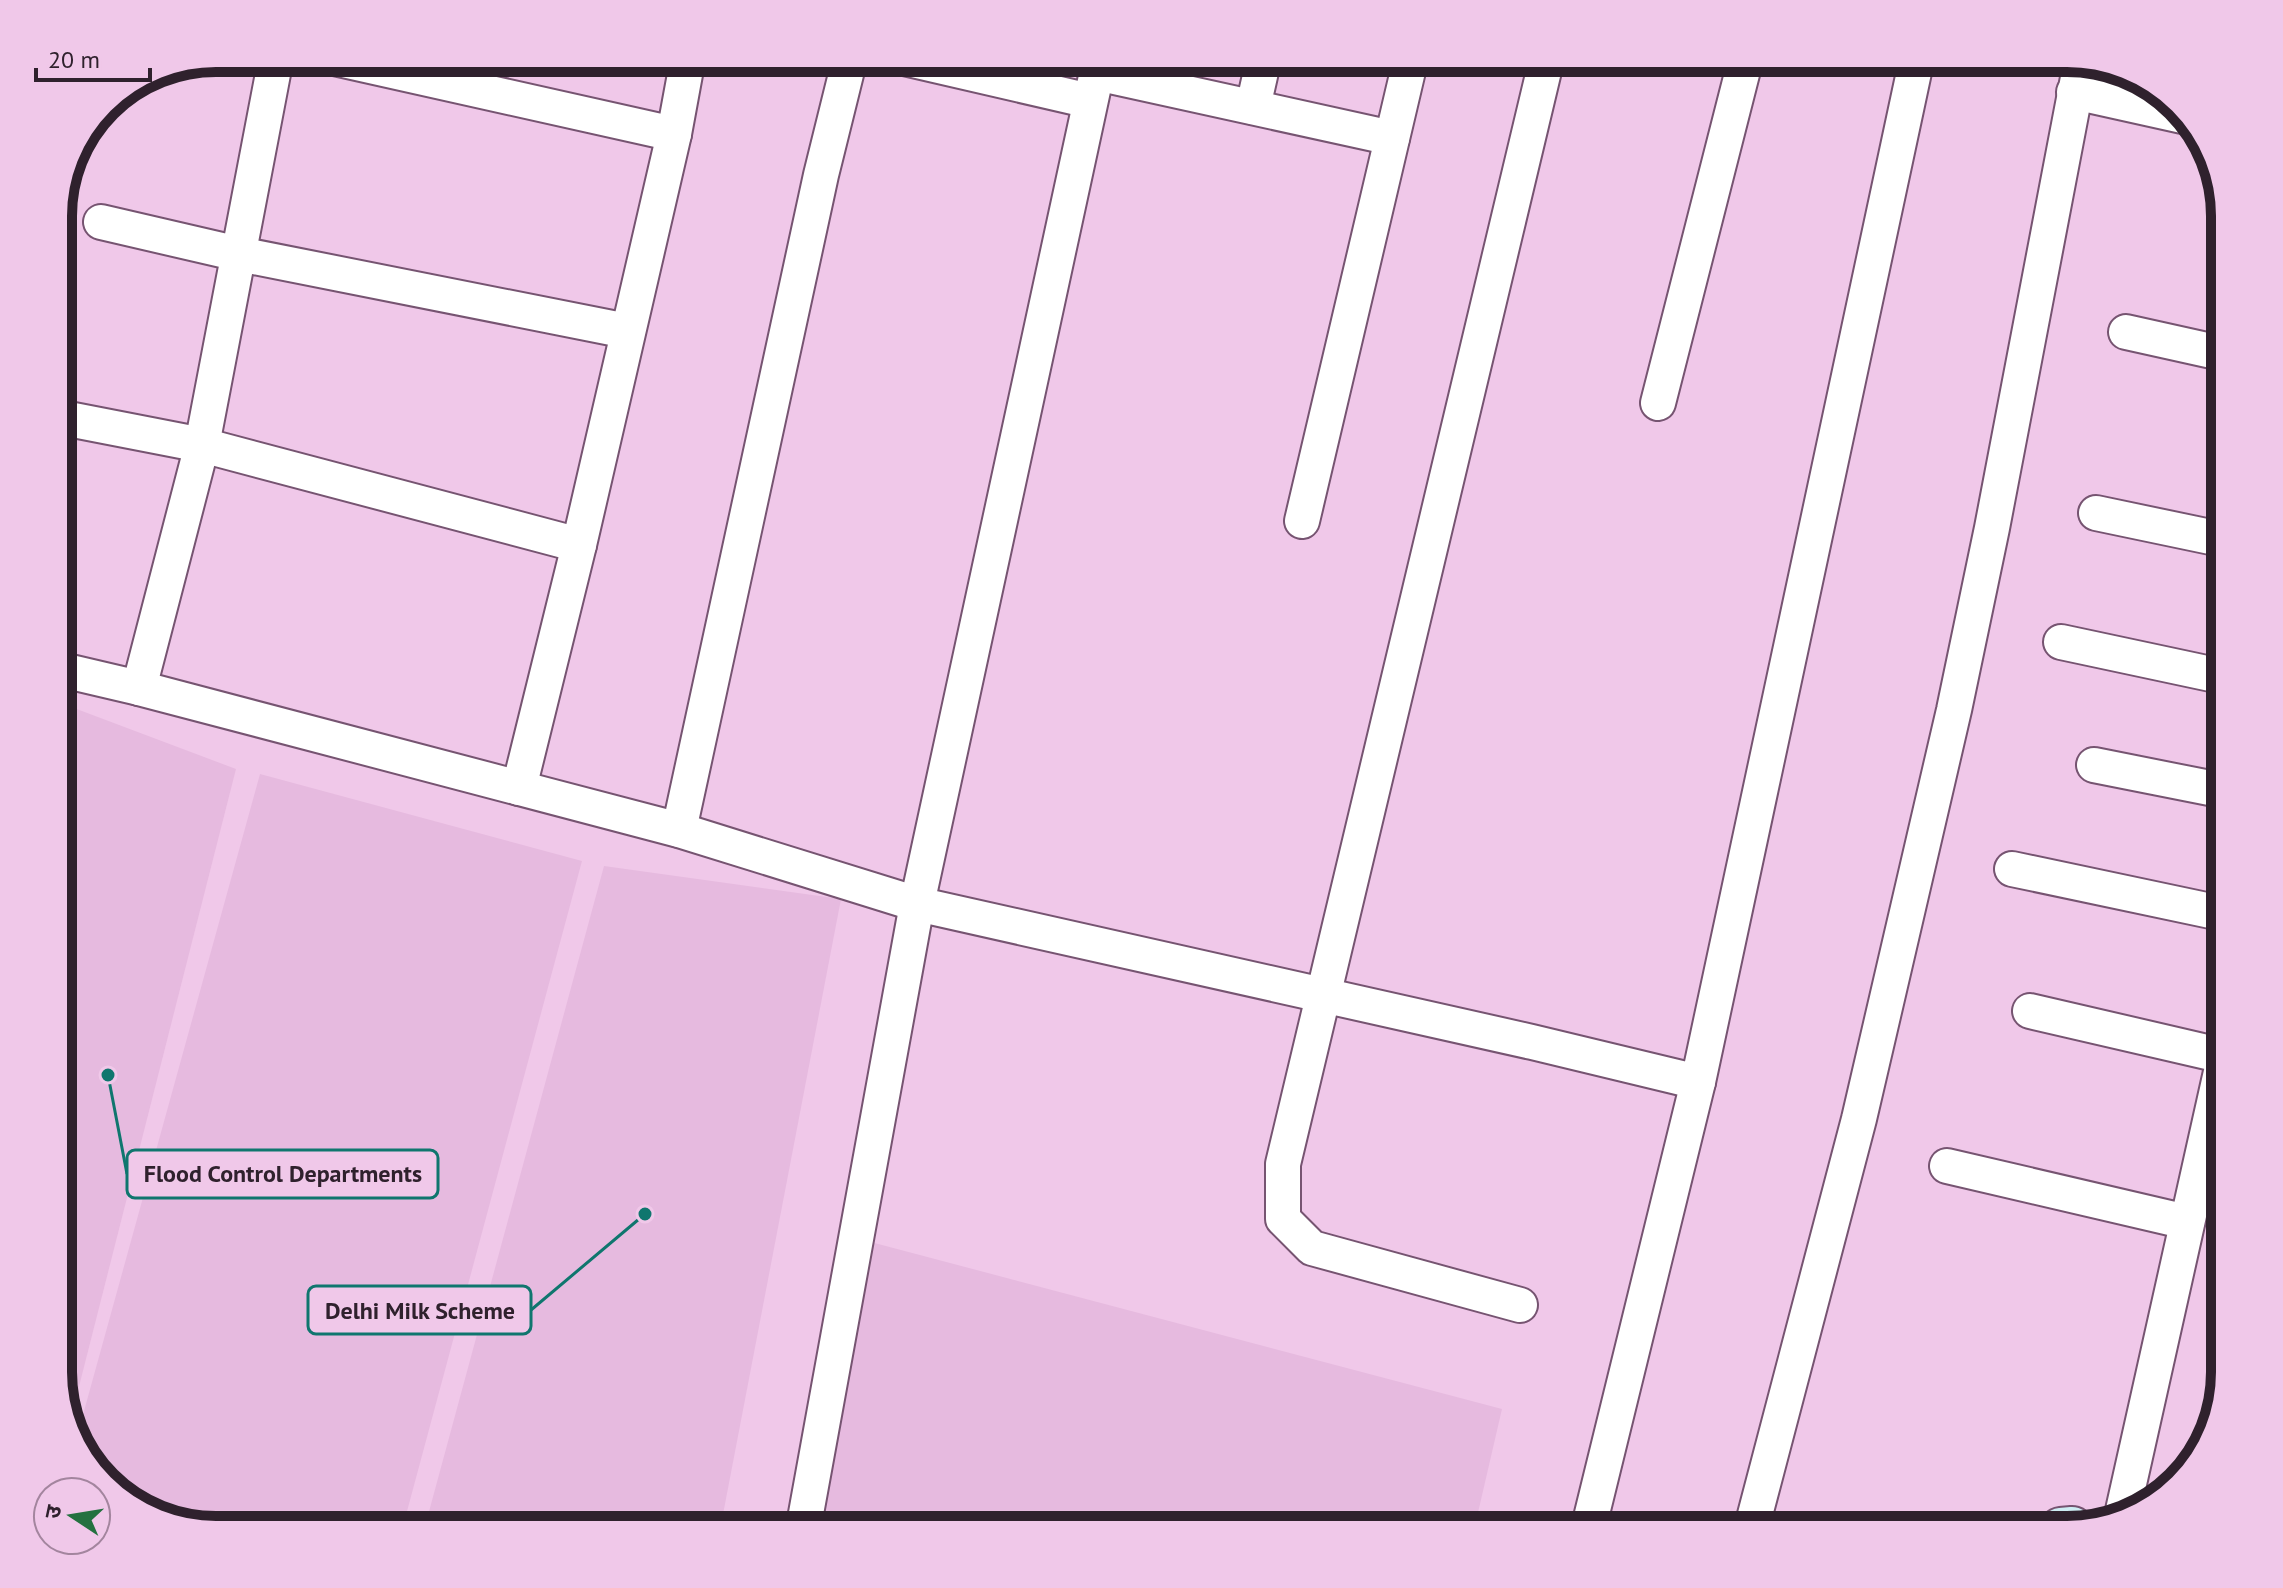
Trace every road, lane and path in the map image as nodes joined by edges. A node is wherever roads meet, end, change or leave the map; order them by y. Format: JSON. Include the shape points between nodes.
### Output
{"nodes":[{"id":1,"x":273,"y":72,"type":"edge"},
{"id":2,"x":397,"y":72,"type":"edge"},
{"id":3,"x":685,"y":72,"type":"edge"},
{"id":4,"x":847,"y":72,"type":"edge"},
{"id":5,"x":1045,"y":72,"type":"edge"},
{"id":6,"x":1261,"y":72,"type":"edge"},
{"id":7,"x":1408,"y":72,"type":"edge"},
{"id":8,"x":1544,"y":72,"type":"edge"},
{"id":9,"x":1742,"y":72,"type":"edge"},
{"id":10,"x":1914,"y":72,"type":"edge"},
{"id":11,"x":1095,"y":77,"type":"edge"},
{"id":12,"x":2077,"y":77,"type":"edge"},
{"id":13,"x":1253,"y":107,"type":"junction"},
{"id":14,"x":2163,"y":109,"type":"edge"},
{"id":15,"x":674,"y":134,"type":"junction"},
{"id":16,"x":1392,"y":138,"type":"junction"},
{"id":17,"x":101,"y":222,"type":"dead end"},
{"id":18,"x":239,"y":254,"type":"junction"},
{"id":19,"x":627,"y":331,"type":"junction"},
{"id":20,"x":2126,"y":332,"type":"dead end"},
{"id":21,"x":2211,"y":351,"type":"edge"},
{"id":22,"x":1658,"y":403,"type":"dead end"},
{"id":23,"x":72,"y":420,"type":"edge"},
{"id":24,"x":202,"y":445,"type":"junction"},
{"id":25,"x":2096,"y":513,"type":"dead end"},
{"id":26,"x":1302,"y":521,"type":"dead end"},
{"id":27,"x":2211,"y":537,"type":"edge"},
{"id":28,"x":579,"y":545,"type":"junction"},
{"id":29,"x":2061,"y":642,"type":"dead end"},
{"id":30,"x":72,"y":672,"type":"edge"},
{"id":31,"x":2211,"y":674,"type":"edge"},
{"id":32,"x":139,"y":688,"type":"junction"},
{"id":33,"x":2094,"y":765,"type":"dead end"},
{"id":34,"x":519,"y":788,"type":"junction"},
{"id":35,"x":2211,"y":788,"type":"edge"},
{"id":36,"x":679,"y":830,"type":"junction"},
{"id":37,"x":2012,"y":869,"type":"dead end"},
{"id":38,"x":917,"y":904,"type":"junction"},
{"id":39,"x":2211,"y":911,"type":"edge"},
{"id":40,"x":1322,"y":995,"type":"junction"},
{"id":41,"x":2030,"y":1011,"type":"dead end"},
{"id":42,"x":2211,"y":1052,"type":"edge"},
{"id":43,"x":1698,"y":1082,"type":"junction"},
{"id":44,"x":2211,"y":1117,"type":"edge"},
{"id":45,"x":1947,"y":1166,"type":"dead end"},
{"id":46,"x":2187,"y":1222,"type":"junction"},
{"id":47,"x":1520,"y":1305,"type":"dead end"},
{"id":48,"x":2124,"y":1504,"type":"edge"},
{"id":49,"x":806,"y":1516,"type":"edge"},
{"id":50,"x":1591,"y":1516,"type":"edge"},
{"id":51,"x":1755,"y":1516,"type":"edge"}],
"edges":[{"from":1,"to":18,"type":"street"},
{"from":2,"to":15,"type":"street"},
{"from":3,"to":15,"type":"street"},
{"from":4,"to":36,"type":"street"},
{"from":5,"to":11,"type":"street"},
{"from":6,"to":13,"type":"street"},
{"from":7,"to":16,"type":"street"},
{"from":8,"to":40,"type":"street"},
{"from":9,"to":22,"type":"street"},
{"from":10,"to":43,"type":"street"},
{"from":11,"to":13,"type":"street"},
{"from":11,"to":38,"type":"street"},
{"from":12,"to":14,"type":"street"},
{"from":12,"to":51,"type":"street","via":[[1954,710],[1859,1119]]},
{"from":13,"to":16,"type":"street"},
{"from":15,"to":19,"type":"street"},
{"from":16,"to":26,"type":"street"},
{"from":17,"to":18,"type":"street"},
{"from":18,"to":19,"type":"street"},
{"from":18,"to":24,"type":"street"},
{"from":19,"to":28,"type":"street"},
{"from":20,"to":21,"type":"street"},
{"from":23,"to":24,"type":"street"},
{"from":24,"to":28,"type":"street"},
{"from":24,"to":32,"type":"street"},
{"from":25,"to":27,"type":"street"},
{"from":28,"to":34,"type":"street"},
{"from":29,"to":31,"type":"street"},
{"from":30,"to":32,"type":"street"},
{"from":32,"to":34,"type":"street"},
{"from":33,"to":35,"type":"street"},
{"from":34,"to":36,"type":"street"},
{"from":36,"to":38,"type":"street"},
{"from":37,"to":39,"type":"street"},
{"from":38,"to":40,"type":"street"},
{"from":38,"to":49,"type":"street"},
{"from":40,"to":43,"type":"street"},
{"from":40,"to":47,"type":"street","via":[[1283,1164],[1283,1219],[1312,1248]]},
{"from":41,"to":42,"type":"street"},
{"from":43,"to":50,"type":"street"},
{"from":44,"to":46,"type":"street"},
{"from":45,"to":46,"type":"street"},
{"from":46,"to":48,"type":"street"}]}
